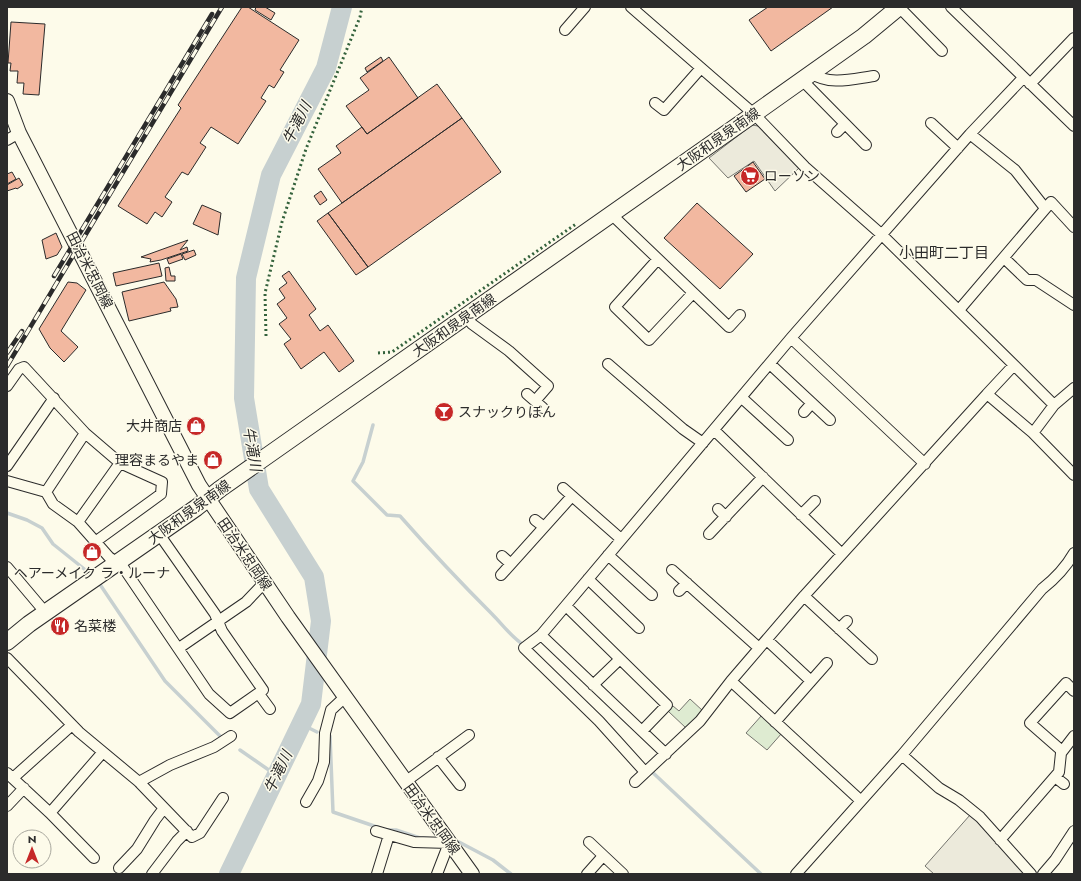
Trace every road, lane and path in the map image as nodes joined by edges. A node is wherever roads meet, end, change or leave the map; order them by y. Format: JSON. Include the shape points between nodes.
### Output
{"nodes":[{"id":1,"x":585,"y":7,"type":"edge"},
{"id":2,"x":631,"y":7,"type":"edge"},
{"id":3,"x":899,"y":7,"type":"edge"},
{"id":4,"x":951,"y":7,"type":"edge"},
{"id":5,"x":565,"y":30,"type":"dead end"},
{"id":6,"x":1074,"y":38,"type":"edge"},
{"id":7,"x":942,"y":51,"type":"dead end"},
{"id":8,"x":701,"y":68,"type":"junction"},
{"id":9,"x":806,"y":76,"type":"junction"},
{"id":10,"x":874,"y":76,"type":"dead end"},
{"id":11,"x":1027,"y":81,"type":"junction"},
{"id":12,"x":7,"y":101,"type":"edge"},
{"id":13,"x":655,"y":103,"type":"dead end"},
{"id":14,"x":754,"y":114,"type":"junction"},
{"id":15,"x":931,"y":123,"type":"dead end"},
{"id":16,"x":845,"y":124,"type":"junction"},
{"id":17,"x":1074,"y":126,"type":"edge"},
{"id":18,"x":837,"y":132,"type":"dead end"},
{"id":19,"x":970,"y":134,"type":"junction"},
{"id":20,"x":13,"y":136,"type":"edge"},
{"id":21,"x":866,"y":145,"type":"dead end"},
{"id":22,"x":958,"y":148,"type":"junction"},
{"id":23,"x":1045,"y":208,"type":"junction"},
{"id":24,"x":611,"y":214,"type":"junction"},
{"id":25,"x":1074,"y":227,"type":"edge"},
{"id":26,"x":881,"y":234,"type":"junction"},
{"id":27,"x":1004,"y":258,"type":"junction"},
{"id":28,"x":658,"y":260,"type":"junction"},
{"id":29,"x":693,"y":293,"type":"junction"},
{"id":30,"x":1074,"y":305,"type":"edge"},
{"id":31,"x":959,"y":310,"type":"junction"},
{"id":32,"x":740,"y":315,"type":"dead end"},
{"id":33,"x":466,"y":316,"type":"junction"},
{"id":34,"x":791,"y":338,"type":"junction"},
{"id":35,"x":608,"y":364,"type":"dead end"},
{"id":36,"x":770,"y":364,"type":"junction"},
{"id":37,"x":1014,"y":365,"type":"junction"},
{"id":38,"x":7,"y":386,"type":"edge"},
{"id":39,"x":1074,"y":388,"type":"edge"},
{"id":40,"x":527,"y":394,"type":"dead end"},
{"id":41,"x":987,"y":394,"type":"junction"},
{"id":42,"x":54,"y":398,"type":"junction"},
{"id":43,"x":742,"y":398,"type":"junction"},
{"id":44,"x":812,"y":403,"type":"junction"},
{"id":45,"x":1054,"y":405,"type":"junction"},
{"id":46,"x":804,"y":412,"type":"dead end"},
{"id":47,"x":830,"y":420,"type":"dead end"},
{"id":48,"x":714,"y":430,"type":"junction"},
{"id":49,"x":85,"y":433,"type":"junction"},
{"id":50,"x":1033,"y":433,"type":"junction"},
{"id":51,"x":788,"y":440,"type":"dead end"},
{"id":52,"x":703,"y":443,"type":"junction"},
{"id":53,"x":120,"y":463,"type":"junction"},
{"id":54,"x":925,"y":464,"type":"junction"},
{"id":55,"x":7,"y":466,"type":"edge"},
{"id":56,"x":1074,"y":475,"type":"edge"},
{"id":57,"x":763,"y":477,"type":"junction"},
{"id":58,"x":7,"y":480,"type":"edge"},
{"id":59,"x":563,"y":488,"type":"dead end"},
{"id":60,"x":46,"y":492,"type":"junction"},
{"id":61,"x":572,"y":496,"type":"junction"},
{"id":62,"x":208,"y":498,"type":"junction"},
{"id":63,"x":815,"y":501,"type":"dead end"},
{"id":64,"x":802,"y":515,"type":"junction"},
{"id":65,"x":534,"y":520,"type":"dead end"},
{"id":66,"x":78,"y":522,"type":"junction"},
{"id":67,"x":544,"y":527,"type":"junction"},
{"id":68,"x":159,"y":534,"type":"junction"},
{"id":69,"x":709,"y":534,"type":"dead end"},
{"id":70,"x":621,"y":539,"type":"junction"},
{"id":71,"x":95,"y":542,"type":"junction"},
{"id":72,"x":1074,"y":552,"type":"edge"},
{"id":73,"x":842,"y":554,"type":"junction"},
{"id":74,"x":608,"y":555,"type":"junction"},
{"id":75,"x":502,"y":556,"type":"dead end"},
{"id":76,"x":117,"y":562,"type":"junction"},
{"id":77,"x":511,"y":564,"type":"junction"},
{"id":78,"x":7,"y":567,"type":"edge"},
{"id":79,"x":672,"y":570,"type":"dead end"},
{"id":80,"x":501,"y":576,"type":"dead end"},
{"id":81,"x":588,"y":579,"type":"junction"},
{"id":82,"x":687,"y":583,"type":"junction"},
{"id":83,"x":264,"y":584,"type":"junction"},
{"id":84,"x":679,"y":591,"type":"dead end"},
{"id":85,"x":652,"y":594,"type":"dead end"},
{"id":86,"x":804,"y":596,"type":"junction"},
{"id":87,"x":566,"y":606,"type":"junction"},
{"id":88,"x":45,"y":612,"type":"junction"},
{"id":89,"x":724,"y":617,"type":"junction"},
{"id":90,"x":847,"y":621,"type":"dead end"},
{"id":91,"x":219,"y":622,"type":"junction"},
{"id":92,"x":716,"y":624,"type":"dead end"},
{"id":93,"x":639,"y":628,"type":"dead end"},
{"id":94,"x":840,"y":629,"type":"junction"},
{"id":95,"x":541,"y":635,"type":"junction"},
{"id":96,"x":767,"y":640,"type":"junction"},
{"id":97,"x":7,"y":642,"type":"edge"},
{"id":98,"x":179,"y":648,"type":"junction"},
{"id":99,"x":759,"y":648,"type":"junction"},
{"id":100,"x":7,"y":658,"type":"edge"},
{"id":101,"x":620,"y":659,"type":"junction"},
{"id":102,"x":872,"y":659,"type":"dead end"},
{"id":103,"x":827,"y":663,"type":"dead end"},
{"id":104,"x":811,"y":680,"type":"junction"},
{"id":105,"x":731,"y":681,"type":"junction"},
{"id":106,"x":593,"y":685,"type":"junction"},
{"id":107,"x":1074,"y":690,"type":"edge"},
{"id":108,"x":258,"y":694,"type":"junction"},
{"id":109,"x":345,"y":697,"type":"junction"},
{"id":110,"x":270,"y":709,"type":"dead end"},
{"id":111,"x":775,"y":722,"type":"junction"},
{"id":112,"x":72,"y":725,"type":"junction"},
{"id":113,"x":642,"y":732,"type":"junction"},
{"id":114,"x":469,"y":735,"type":"dead end"},
{"id":115,"x":231,"y":736,"type":"dead end"},
{"id":116,"x":1074,"y":736,"type":"edge"},
{"id":117,"x":103,"y":752,"type":"junction"},
{"id":118,"x":1062,"y":752,"type":"junction"},
{"id":119,"x":666,"y":754,"type":"junction"},
{"id":120,"x":902,"y":755,"type":"junction"},
{"id":121,"x":438,"y":757,"type":"junction"},
{"id":122,"x":648,"y":770,"type":"junction"},
{"id":123,"x":10,"y":776,"type":"edge"},
{"id":124,"x":1055,"y":777,"type":"junction"},
{"id":125,"x":139,"y":782,"type":"junction"},
{"id":126,"x":405,"y":782,"type":"junction"},
{"id":127,"x":635,"y":782,"type":"dead end"},
{"id":128,"x":1064,"y":784,"type":"dead end"},
{"id":129,"x":460,"y":785,"type":"dead end"},
{"id":130,"x":24,"y":788,"type":"junction"},
{"id":131,"x":223,"y":798,"type":"dead end"},
{"id":132,"x":860,"y":800,"type":"junction"},
{"id":133,"x":306,"y":802,"type":"dead end"},
{"id":134,"x":7,"y":806,"type":"edge"},
{"id":135,"x":164,"y":808,"type":"junction"},
{"id":136,"x":50,"y":813,"type":"junction"},
{"id":137,"x":376,"y":831,"type":"dead end"},
{"id":138,"x":187,"y":832,"type":"junction"},
{"id":139,"x":1074,"y":832,"type":"edge"},
{"id":140,"x":389,"y":834,"type":"junction"},
{"id":141,"x":1000,"y":840,"type":"junction"},
{"id":142,"x":449,"y":842,"type":"junction"},
{"id":143,"x":589,"y":842,"type":"dead end"},
{"id":144,"x":603,"y":856,"type":"junction"},
{"id":145,"x":94,"y":858,"type":"dead end"},
{"id":146,"x":119,"y":868,"type":"dead end"},
{"id":147,"x":152,"y":874,"type":"edge"},
{"id":148,"x":377,"y":874,"type":"edge"},
{"id":149,"x":437,"y":874,"type":"edge"},
{"id":150,"x":472,"y":874,"type":"edge"},
{"id":151,"x":587,"y":874,"type":"edge"},
{"id":152,"x":623,"y":874,"type":"edge"},
{"id":153,"x":796,"y":874,"type":"edge"},
{"id":154,"x":1031,"y":874,"type":"edge"},
{"id":155,"x":1043,"y":874,"type":"edge"}],
"edges":[{"from":1,"to":5,"type":"street"},
{"from":2,"to":8,"type":"street"},
{"from":3,"to":7,"type":"street"},
{"from":3,"to":9,"type":"main road","name":"大阪和泉泉南線","via":[[864,36]]},
{"from":4,"to":11,"type":"street"},
{"from":6,"to":11,"type":"street"},
{"from":8,"to":13,"type":"street","via":[[664,110]]},
{"from":8,"to":14,"type":"street"},
{"from":9,"to":10,"type":"street","via":[[828,81]]},
{"from":9,"to":14,"type":"main road","name":"大阪和泉泉南線"},
{"from":9,"to":16,"type":"street"},
{"from":11,"to":17,"type":"street"},
{"from":11,"to":19,"type":"street"},
{"from":12,"to":20,"type":"main road","name":"田治米忠岡線"},
{"from":14,"to":24,"type":"main road","name":"大阪和泉泉南線"},
{"from":14,"to":26,"type":"street","via":[[805,167]]},
{"from":15,"to":22,"type":"street"},
{"from":16,"to":18,"type":"street"},
{"from":16,"to":21,"type":"street"},
{"from":19,"to":22,"type":"street"},
{"from":19,"to":23,"type":"street","via":[[1015,170]]},
{"from":20,"to":62,"type":"main road","name":"田治米忠岡線"},
{"from":22,"to":26,"type":"street"},
{"from":23,"to":25,"type":"street","via":[[1052,202]]},
{"from":23,"to":27,"type":"street"},
{"from":24,"to":28,"type":"street"},
{"from":24,"to":33,"type":"main road","name":"大阪和泉泉南線"},
{"from":26,"to":31,"type":"street"},
{"from":26,"to":34,"type":"street"},
{"from":27,"to":30,"type":"street","via":[[1027,280],[1036,280]]},
{"from":27,"to":31,"type":"street"},
{"from":28,"to":29,"type":"street"},
{"from":28,"to":29,"type":"street","via":[[615,307],[649,340]]},
{"from":29,"to":32,"type":"street","via":[[729,327]]},
{"from":31,"to":37,"type":"street"},
{"from":33,"to":40,"type":"street","via":[[472,324],[512,348],[548,386],[539,404]]},
{"from":33,"to":62,"type":"main road","name":"大阪和泉泉南線"},
{"from":34,"to":36,"type":"street"},
{"from":34,"to":54,"type":"street"},
{"from":35,"to":52,"type":"street","via":[[683,430]]},
{"from":36,"to":43,"type":"street"},
{"from":36,"to":44,"type":"street"},
{"from":37,"to":41,"type":"street"},
{"from":37,"to":45,"type":"street"},
{"from":38,"to":42,"type":"street","via":[[19,369],[24,367]]},
{"from":39,"to":45,"type":"street"},
{"from":41,"to":50,"type":"street"},
{"from":41,"to":54,"type":"street"},
{"from":42,"to":49,"type":"street"},
{"from":42,"to":55,"type":"street"},
{"from":43,"to":48,"type":"street"},
{"from":43,"to":51,"type":"street"},
{"from":44,"to":46,"type":"street"},
{"from":44,"to":47,"type":"street"},
{"from":45,"to":50,"type":"street"},
{"from":48,"to":52,"type":"street"},
{"from":48,"to":57,"type":"street"},
{"from":49,"to":53,"type":"street"},
{"from":49,"to":60,"type":"street"},
{"from":50,"to":56,"type":"street"},
{"from":52,"to":70,"type":"street"},
{"from":53,"to":66,"type":"street"},
{"from":53,"to":71,"type":"street","via":[[162,482],[162,494]]},
{"from":54,"to":73,"type":"street"},
{"from":57,"to":64,"type":"street"},
{"from":57,"to":69,"type":"street","via":[[722,513]]},
{"from":58,"to":60,"type":"street"},
{"from":59,"to":61,"type":"street"},
{"from":60,"to":66,"type":"street","via":[[54,504]]},
{"from":61,"to":67,"type":"street"},
{"from":61,"to":70,"type":"street"},
{"from":62,"to":68,"type":"main road","name":"大阪和泉泉南線"},
{"from":62,"to":83,"type":"main road","name":"田治米忠岡線"},
{"from":63,"to":64,"type":"street"},
{"from":64,"to":73,"type":"street"},
{"from":65,"to":67,"type":"street"},
{"from":66,"to":71,"type":"street"},
{"from":67,"to":77,"type":"street"},
{"from":68,"to":76,"type":"main road","name":"大阪和泉泉南線"},
{"from":68,"to":91,"type":"street"},
{"from":70,"to":74,"type":"street"},
{"from":71,"to":76,"type":"street"},
{"from":72,"to":120,"type":"street","via":[[1067,565],[1042,589]]},
{"from":73,"to":86,"type":"street"},
{"from":74,"to":81,"type":"street"},
{"from":74,"to":85,"type":"street"},
{"from":75,"to":77,"type":"street"},
{"from":76,"to":88,"type":"main road","name":"大阪和泉泉南線"},
{"from":76,"to":98,"type":"street"},
{"from":77,"to":80,"type":"street"},
{"from":78,"to":88,"type":"street"},
{"from":79,"to":82,"type":"street"},
{"from":81,"to":87,"type":"street"},
{"from":81,"to":93,"type":"street"},
{"from":82,"to":84,"type":"street"},
{"from":82,"to":89,"type":"street"},
{"from":83,"to":91,"type":"street","via":[[246,602]]},
{"from":83,"to":109,"type":"main road","name":"田治米忠岡線"},
{"from":86,"to":94,"type":"street"},
{"from":86,"to":96,"type":"street"},
{"from":87,"to":95,"type":"street"},
{"from":87,"to":101,"type":"street"},
{"from":88,"to":97,"type":"main road","name":"大阪和泉泉南線"},
{"from":89,"to":92,"type":"street"},
{"from":89,"to":99,"type":"street"},
{"from":90,"to":94,"type":"street"},
{"from":91,"to":98,"type":"street"},
{"from":91,"to":108,"type":"street","via":[[222,631],[264,690]]},
{"from":94,"to":102,"type":"street"},
{"from":95,"to":106,"type":"street"},
{"from":95,"to":122,"type":"street","via":[[524,648],[590,717]]},
{"from":96,"to":99,"type":"street"},
{"from":96,"to":104,"type":"street"},
{"from":98,"to":108,"type":"street","via":[[209,694],[230,713]]},
{"from":99,"to":105,"type":"street"},
{"from":100,"to":112,"type":"street"},
{"from":101,"to":106,"type":"street"},
{"from":101,"to":113,"type":"street","via":[[667,705]]},
{"from":103,"to":104,"type":"street"},
{"from":104,"to":111,"type":"street"},
{"from":105,"to":111,"type":"street"},
{"from":105,"to":119,"type":"street","via":[[700,721]]},
{"from":106,"to":113,"type":"street"},
{"from":107,"to":118,"type":"street","via":[[1066,683],[1030,723]]},
{"from":108,"to":110,"type":"street"},
{"from":109,"to":126,"type":"main road","name":"田治米忠岡線"},
{"from":109,"to":133,"type":"street","via":[[331,710],[325,733],[324,762],[318,781]]},
{"from":111,"to":132,"type":"street"},
{"from":112,"to":117,"type":"street"},
{"from":112,"to":123,"type":"street"},
{"from":113,"to":119,"type":"street"},
{"from":114,"to":121,"type":"street"},
{"from":115,"to":125,"type":"street","via":[[214,747],[170,764]]},
{"from":116,"to":118,"type":"street"},
{"from":117,"to":125,"type":"street"},
{"from":117,"to":136,"type":"street"},
{"from":118,"to":124,"type":"street","via":[[1059,772]]},
{"from":119,"to":122,"type":"street"},
{"from":120,"to":132,"type":"street"},
{"from":120,"to":141,"type":"street","via":[[939,788],[980,817]]},
{"from":121,"to":126,"type":"street"},
{"from":121,"to":129,"type":"street"},
{"from":122,"to":127,"type":"street"},
{"from":123,"to":130,"type":"street"},
{"from":124,"to":128,"type":"street"},
{"from":124,"to":141,"type":"street"},
{"from":125,"to":135,"type":"street"},
{"from":126,"to":142,"type":"main road","name":"田治米忠岡線"},
{"from":130,"to":134,"type":"street"},
{"from":130,"to":136,"type":"street"},
{"from":131,"to":138,"type":"street","via":[[200,833],[192,837]]},
{"from":132,"to":153,"type":"street"},
{"from":135,"to":138,"type":"street"},
{"from":135,"to":146,"type":"street","via":[[137,849]]},
{"from":136,"to":145,"type":"street"},
{"from":137,"to":140,"type":"street"},
{"from":138,"to":147,"type":"street","via":[[177,840]]},
{"from":139,"to":155,"type":"street"},
{"from":140,"to":142,"type":"street","via":[[414,842]]},
{"from":140,"to":148,"type":"street"},
{"from":141,"to":154,"type":"street"},
{"from":142,"to":149,"type":"street"},
{"from":142,"to":150,"type":"main road","name":"田治米忠岡線"},
{"from":143,"to":144,"type":"street"},
{"from":144,"to":151,"type":"street"},
{"from":144,"to":152,"type":"street"}]}
